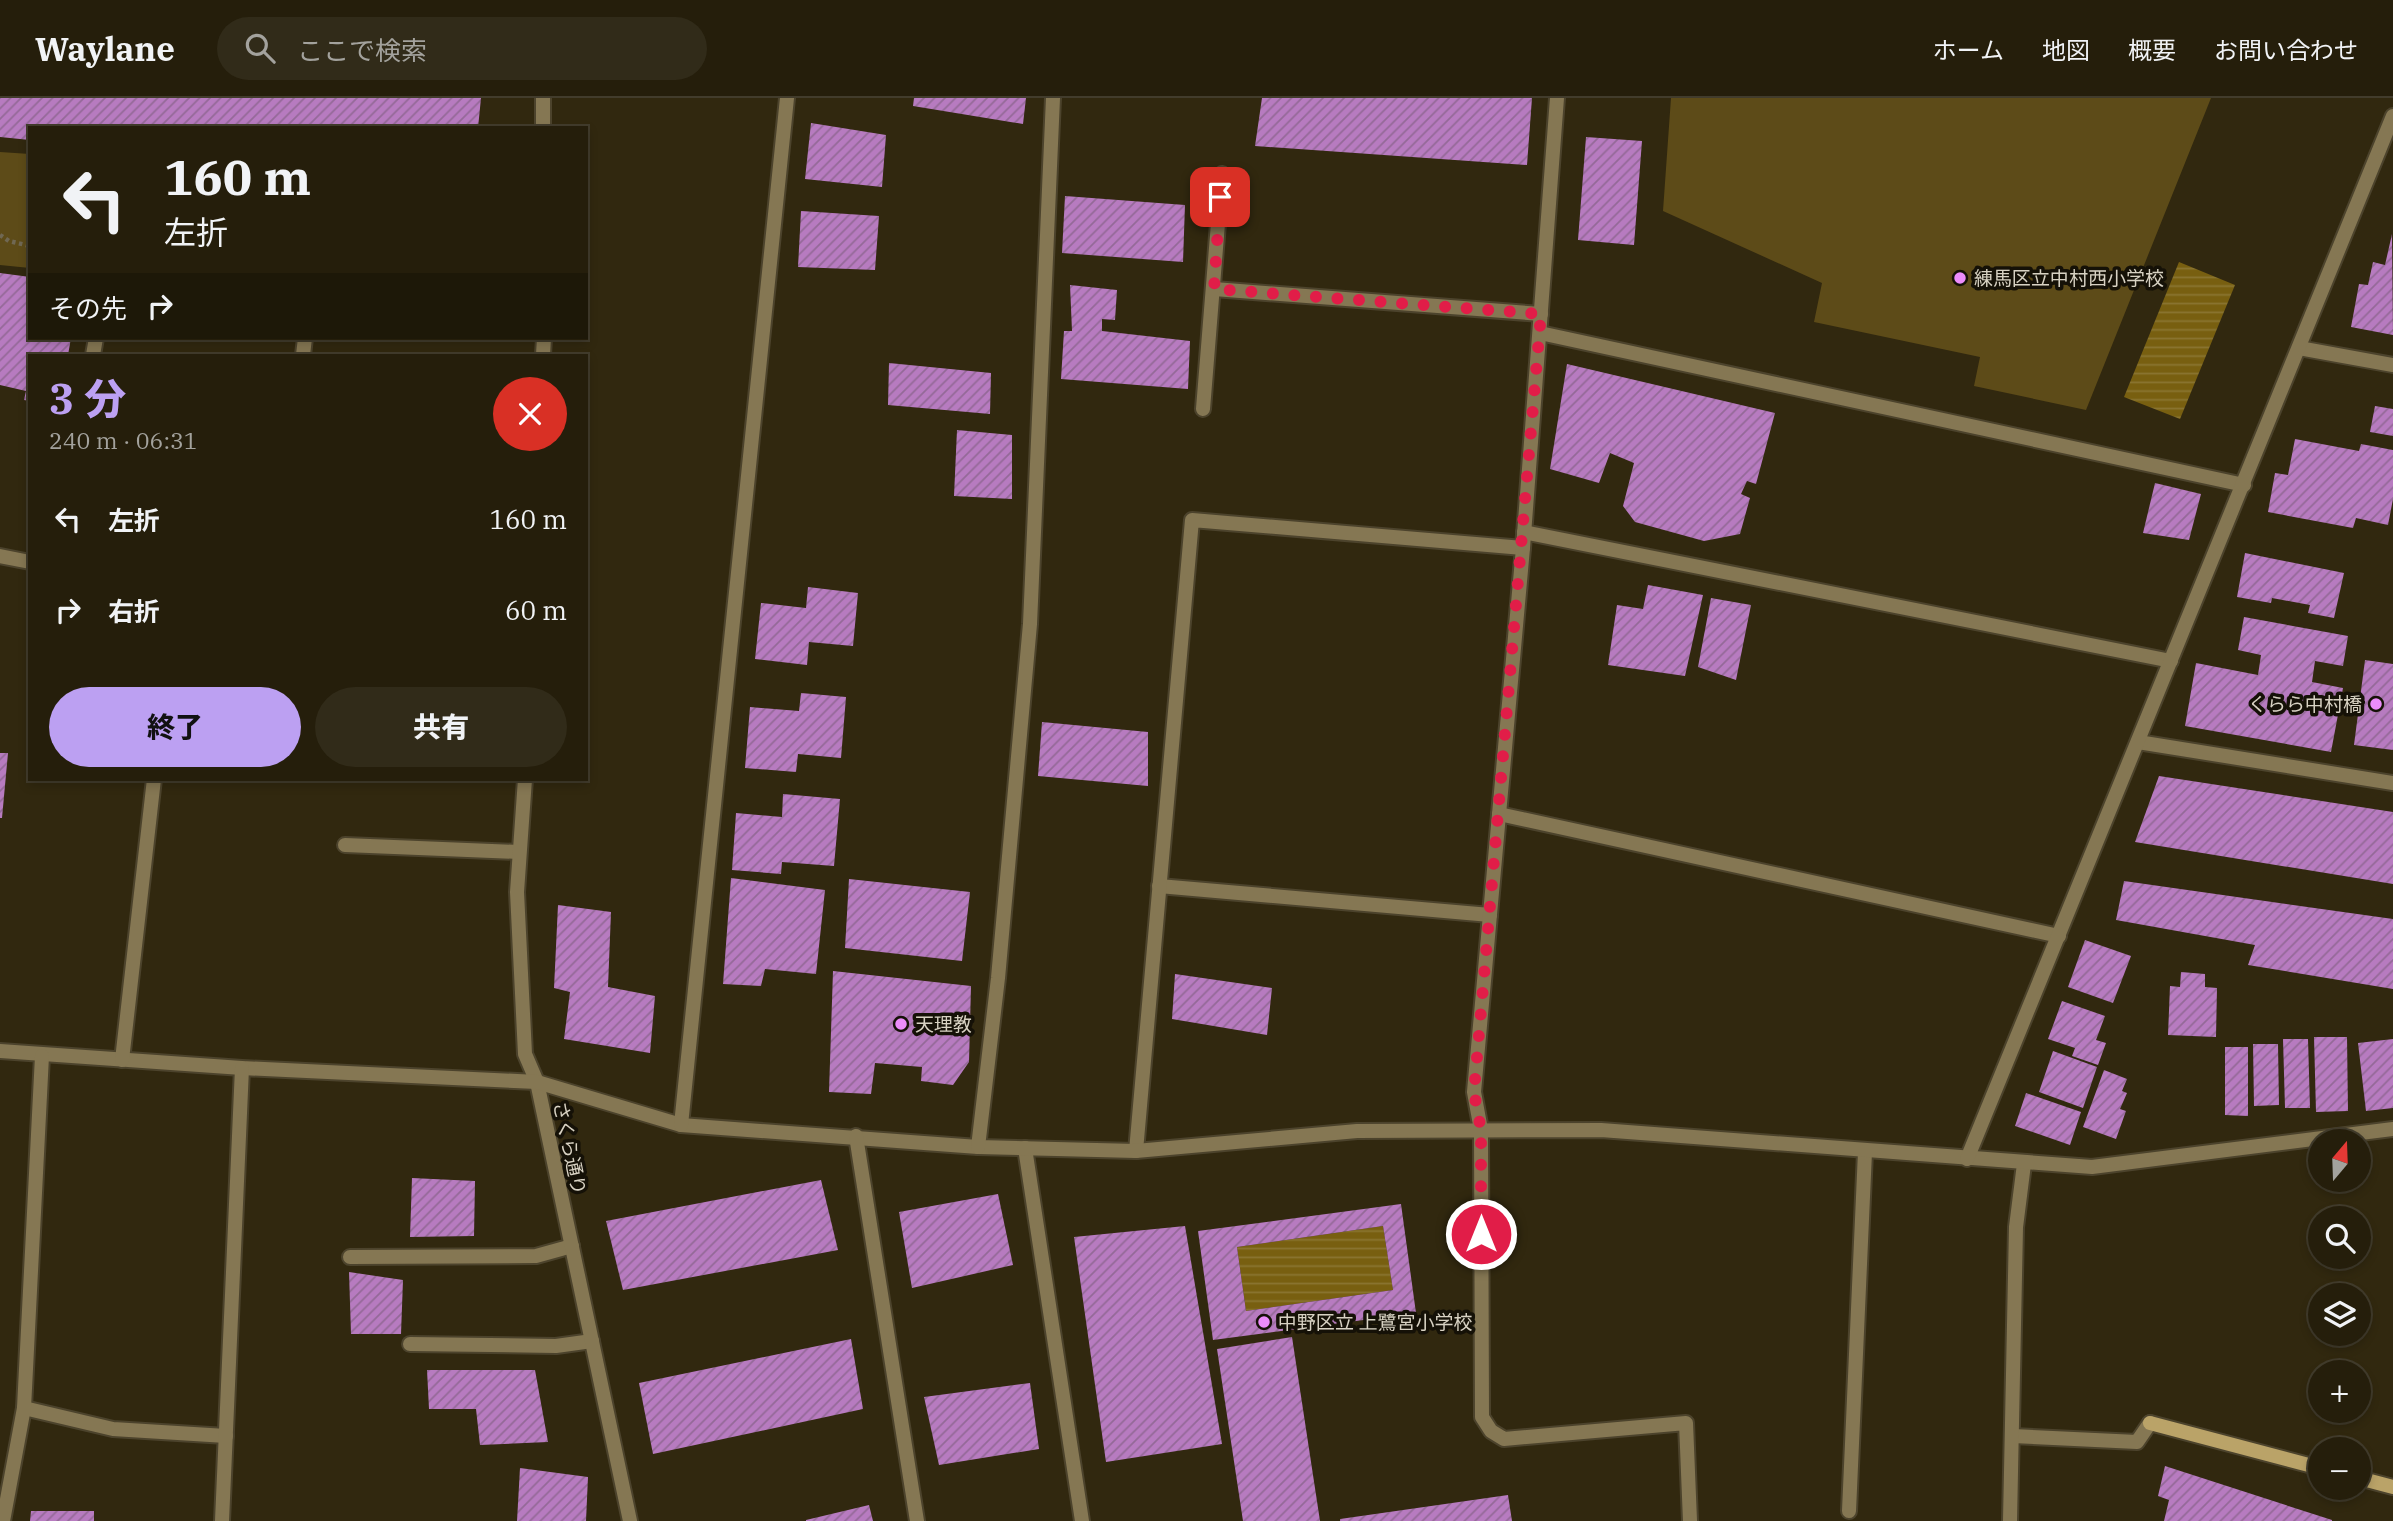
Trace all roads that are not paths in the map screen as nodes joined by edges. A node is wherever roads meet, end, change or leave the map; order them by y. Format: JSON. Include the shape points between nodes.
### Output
{"nodes":[{"id":1,"x":543,"y":98,"type":"edge"},
{"id":2,"x":787,"y":98,"type":"edge"},
{"id":3,"x":1053,"y":98,"type":"edge"},
{"id":4,"x":1557,"y":98,"type":"edge"},
{"id":5,"x":2393,"y":116,"type":"edge"},
{"id":6,"x":543,"y":126,"type":"edge"},
{"id":7,"x":1222,"y":174,"type":"dead end"},
{"id":8,"x":1214,"y":289,"type":"junction"},
{"id":9,"x":1541,"y":314,"type":"junction"},
{"id":10,"x":1540,"y":333,"type":"junction"},
{"id":11,"x":2300,"y":348,"type":"junction"},
{"id":12,"x":2393,"y":365,"type":"edge"},
{"id":13,"x":1203,"y":409,"type":"dead end"},
{"id":14,"x":2244,"y":485,"type":"junction"},
{"id":15,"x":1524,"y":532,"type":"junction"},
{"id":16,"x":1523,"y":548,"type":"junction"},
{"id":17,"x":0,"y":556,"type":"edge"},
{"id":18,"x":28,"y":562,"type":"edge"},
{"id":19,"x":2171,"y":661,"type":"junction"},
{"id":20,"x":2138,"y":742,"type":"junction"},
{"id":21,"x":154,"y":781,"type":"edge"},
{"id":22,"x":525,"y":781,"type":"edge"},
{"id":23,"x":2393,"y":783,"type":"edge"},
{"id":24,"x":1499,"y":814,"type":"junction"},
{"id":25,"x":345,"y":845,"type":"dead end"},
{"id":26,"x":519,"y":852,"type":"junction"},
{"id":27,"x":1159,"y":886,"type":"junction"},
{"id":28,"x":1490,"y":915,"type":"junction"},
{"id":29,"x":2059,"y":936,"type":"junction"},
{"id":30,"x":0,"y":1051,"type":"edge"},
{"id":31,"x":42,"y":1056,"type":"junction"},
{"id":32,"x":122,"y":1060,"type":"junction"},
{"id":33,"x":242,"y":1068,"type":"junction"},
{"id":34,"x":537,"y":1082,"type":"junction"},
{"id":35,"x":681,"y":1125,"type":"junction"},
{"id":36,"x":2393,"y":1129,"type":"edge"},
{"id":37,"x":1481,"y":1130,"type":"junction"},
{"id":38,"x":856,"y":1136,"type":"junction"},
{"id":39,"x":978,"y":1147,"type":"junction"},
{"id":40,"x":1025,"y":1148,"type":"junction"},
{"id":41,"x":1136,"y":1151,"type":"junction"},
{"id":42,"x":1865,"y":1152,"type":"junction"},
{"id":43,"x":1967,"y":1159,"type":"junction"},
{"id":44,"x":2024,"y":1164,"type":"junction"},
{"id":45,"x":572,"y":1246,"type":"junction"},
{"id":46,"x":350,"y":1257,"type":"dead end"},
{"id":47,"x":592,"y":1341,"type":"junction"},
{"id":48,"x":410,"y":1344,"type":"dead end"},
{"id":49,"x":24,"y":1408,"type":"junction"},
{"id":50,"x":226,"y":1436,"type":"junction"},
{"id":51,"x":2013,"y":1436,"type":"junction"},
{"id":52,"x":2308,"y":1465,"type":"edge"},
{"id":53,"x":2371,"y":1481,"type":"edge"},
{"id":54,"x":2393,"y":1487,"type":"edge"},
{"id":55,"x":1849,"y":1511,"type":"dead end"},
{"id":56,"x":3,"y":1521,"type":"edge"},
{"id":57,"x":222,"y":1521,"type":"edge"},
{"id":58,"x":630,"y":1521,"type":"edge"},
{"id":59,"x":917,"y":1521,"type":"edge"},
{"id":60,"x":1082,"y":1521,"type":"edge"},
{"id":61,"x":1690,"y":1521,"type":"edge"},
{"id":62,"x":2010,"y":1521,"type":"edge"}],
"edges":[{"from":1,"to":6,"type":"street"},
{"from":2,"to":35,"type":"street"},
{"from":3,"to":39,"type":"street","via":[[1030,624]]},
{"from":4,"to":9,"type":"street"},
{"from":5,"to":11,"type":"street"},
{"from":7,"to":8,"type":"street"},
{"from":8,"to":9,"type":"street"},
{"from":8,"to":13,"type":"street"},
{"from":9,"to":10,"type":"street"},
{"from":10,"to":14,"type":"street"},
{"from":10,"to":15,"type":"street"},
{"from":11,"to":12,"type":"street"},
{"from":11,"to":14,"type":"street"},
{"from":14,"to":19,"type":"street"},
{"from":15,"to":16,"type":"street"},
{"from":15,"to":19,"type":"street"},
{"from":16,"to":24,"type":"street"},
{"from":16,"to":27,"type":"street","via":[[1192,520]]},
{"from":17,"to":18,"type":"street"},
{"from":19,"to":20,"type":"street"},
{"from":20,"to":23,"type":"street"},
{"from":20,"to":29,"type":"street"},
{"from":21,"to":32,"type":"street"},
{"from":22,"to":26,"type":"street","name":"さくら通り"},
{"from":24,"to":28,"type":"street"},
{"from":24,"to":29,"type":"street"},
{"from":25,"to":26,"type":"street"},
{"from":26,"to":34,"type":"street","name":"さくら通り","via":[[525,1054]]},
{"from":27,"to":28,"type":"street"},
{"from":27,"to":41,"type":"street"},
{"from":28,"to":37,"type":"street","via":[[1474,1092]]},
{"from":29,"to":43,"type":"street"},
{"from":30,"to":31,"type":"street"},
{"from":31,"to":32,"type":"street"},
{"from":31,"to":49,"type":"street"},
{"from":32,"to":33,"type":"street"},
{"from":33,"to":34,"type":"street"},
{"from":33,"to":50,"type":"street"},
{"from":34,"to":35,"type":"street"},
{"from":34,"to":45,"type":"street","name":"さくら通り"},
{"from":35,"to":38,"type":"street"},
{"from":36,"to":44,"type":"street","via":[[2092,1167]]},
{"from":37,"to":41,"type":"street","via":[[1357,1131]]},
{"from":37,"to":42,"type":"street","via":[[1601,1130]]},
{"from":37,"to":61,"type":"street","via":[[1482,1417],[1491,1432],[1504,1439],[1686,1423]]},
{"from":38,"to":39,"type":"street"},
{"from":38,"to":59,"type":"street"},
{"from":39,"to":40,"type":"street"},
{"from":40,"to":41,"type":"street"},
{"from":40,"to":60,"type":"street"},
{"from":42,"to":43,"type":"street"},
{"from":42,"to":55,"type":"street"},
{"from":43,"to":44,"type":"street"},
{"from":44,"to":51,"type":"street","via":[[2016,1227]]},
{"from":45,"to":46,"type":"street","via":[[536,1256]]},
{"from":45,"to":47,"type":"street","name":"さくら通り"},
{"from":47,"to":48,"type":"street","via":[[556,1346]]},
{"from":47,"to":58,"type":"street","name":"さくら通り"},
{"from":49,"to":50,"type":"street","via":[[113,1429]]},
{"from":49,"to":56,"type":"street"},
{"from":50,"to":57,"type":"street"},
{"from":51,"to":52,"type":"street","via":[[2137,1442],[2150,1423]]},
{"from":51,"to":62,"type":"street"},
{"from":53,"to":54,"type":"street"}]}
